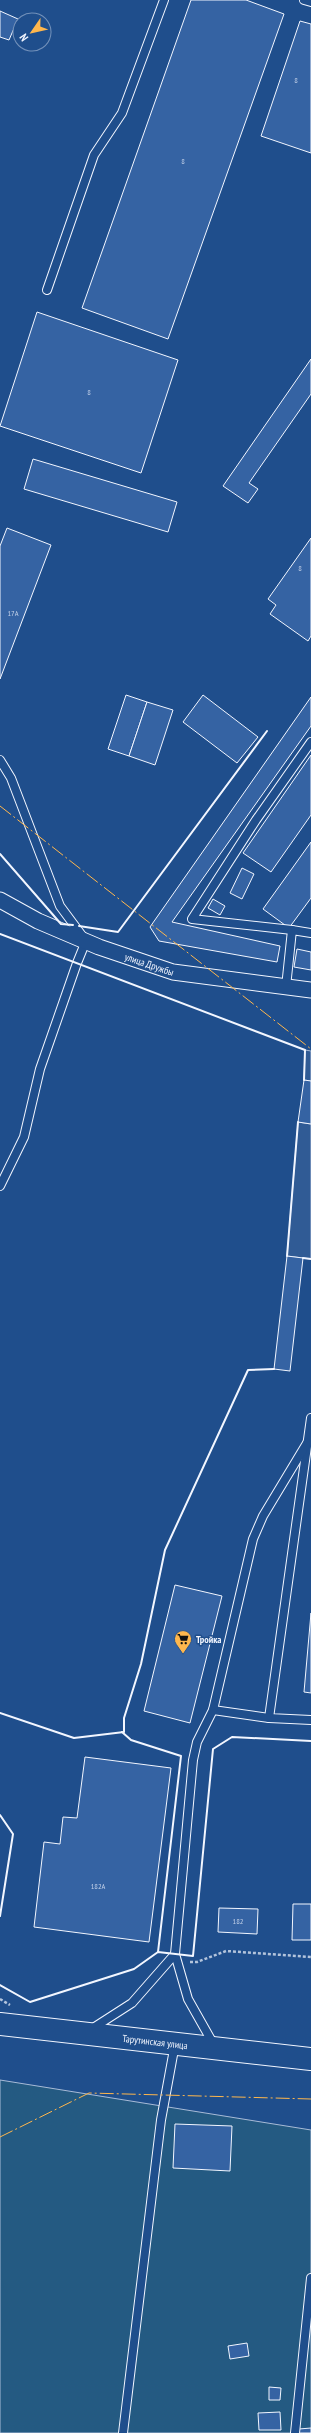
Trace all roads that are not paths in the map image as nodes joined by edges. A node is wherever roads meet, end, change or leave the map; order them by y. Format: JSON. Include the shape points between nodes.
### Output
{"nodes":[{"id":1,"x":164,"y":0,"type":"edge"},
{"id":2,"x":304,"y":0,"type":"edge"},
{"id":3,"x":311,"y":2,"type":"edge"},
{"id":4,"x":47,"y":290,"type":"dead end"},
{"id":5,"x":311,"y":742,"type":"edge"},
{"id":6,"x":0,"y":760,"type":"edge"},
{"id":7,"x":0,"y":900,"type":"edge"},
{"id":8,"x":292,"y":930,"type":"junction"},
{"id":9,"x":311,"y":933,"type":"edge"},
{"id":10,"x":86,"y":941,"type":"junction"},
{"id":11,"x":286,"y":987,"type":"junction"},
{"id":12,"x":311,"y":990,"type":"edge"},
{"id":13,"x":0,"y":1186,"type":"edge"},
{"id":14,"x":311,"y":1418,"type":"edge"},
{"id":15,"x":307,"y":1443,"type":"junction"},
{"id":16,"x":213,"y":1710,"type":"junction"},
{"id":17,"x":269,"y":1718,"type":"junction"},
{"id":18,"x":311,"y":1720,"type":"edge"},
{"id":19,"x":176,"y":1957,"type":"junction"},
{"id":20,"x":6,"y":2021,"type":"edge"},
{"id":21,"x":84,"y":2034,"type":"junction"},
{"id":22,"x":176,"y":2044,"type":"junction"},
{"id":23,"x":216,"y":2048,"type":"junction"},
{"id":24,"x":311,"y":2058,"type":"edge"},
{"id":25,"x":311,"y":2278,"type":"edge"},
{"id":26,"x":123,"y":2433,"type":"edge"},
{"id":27,"x":294,"y":2433,"type":"edge"}],
"edges":[{"from":1,"to":4,"type":"lane","via":[[122,112],[94,155]]},
{"from":2,"to":3,"type":"lane"},
{"from":5,"to":8,"type":"lane","via":[[256,820],[192,919]]},
{"from":6,"to":10,"type":"lane","via":[[11,778],[60,906]]},
{"from":7,"to":10,"type":"street","name":"улица Дружбы","via":[[38,921]]},
{"from":8,"to":9,"type":"lane"},
{"from":8,"to":11,"type":"lane"},
{"from":10,"to":11,"type":"street","name":"улица Дружбы","via":[[173,972]]},
{"from":10,"to":13,"type":"lane","via":[[40,1069],[24,1137]]},
{"from":11,"to":12,"type":"street","name":"улица Дружбы"},
{"from":14,"to":15,"type":"lane"},
{"from":15,"to":16,"type":"lane","via":[[263,1516],[253,1539]]},
{"from":15,"to":17,"type":"lane"},
{"from":16,"to":17,"type":"lane"},
{"from":16,"to":19,"type":"lane","via":[[198,1742],[193,1760]]},
{"from":17,"to":18,"type":"lane"},
{"from":19,"to":21,"type":"lane","via":[[132,2003]]},
{"from":19,"to":23,"type":"lane","via":[[188,1999]]},
{"from":20,"to":21,"type":"main road","name":"Тарутинская улица"},
{"from":21,"to":22,"type":"main road","name":"Тарутинская улица"},
{"from":22,"to":23,"type":"main road","name":"Тарутинская улица"},
{"from":22,"to":26,"type":"lane","via":[[161,2120]]},
{"from":23,"to":24,"type":"main road","name":"Тарутинская улица"},
{"from":25,"to":27,"type":"lane"}]}
